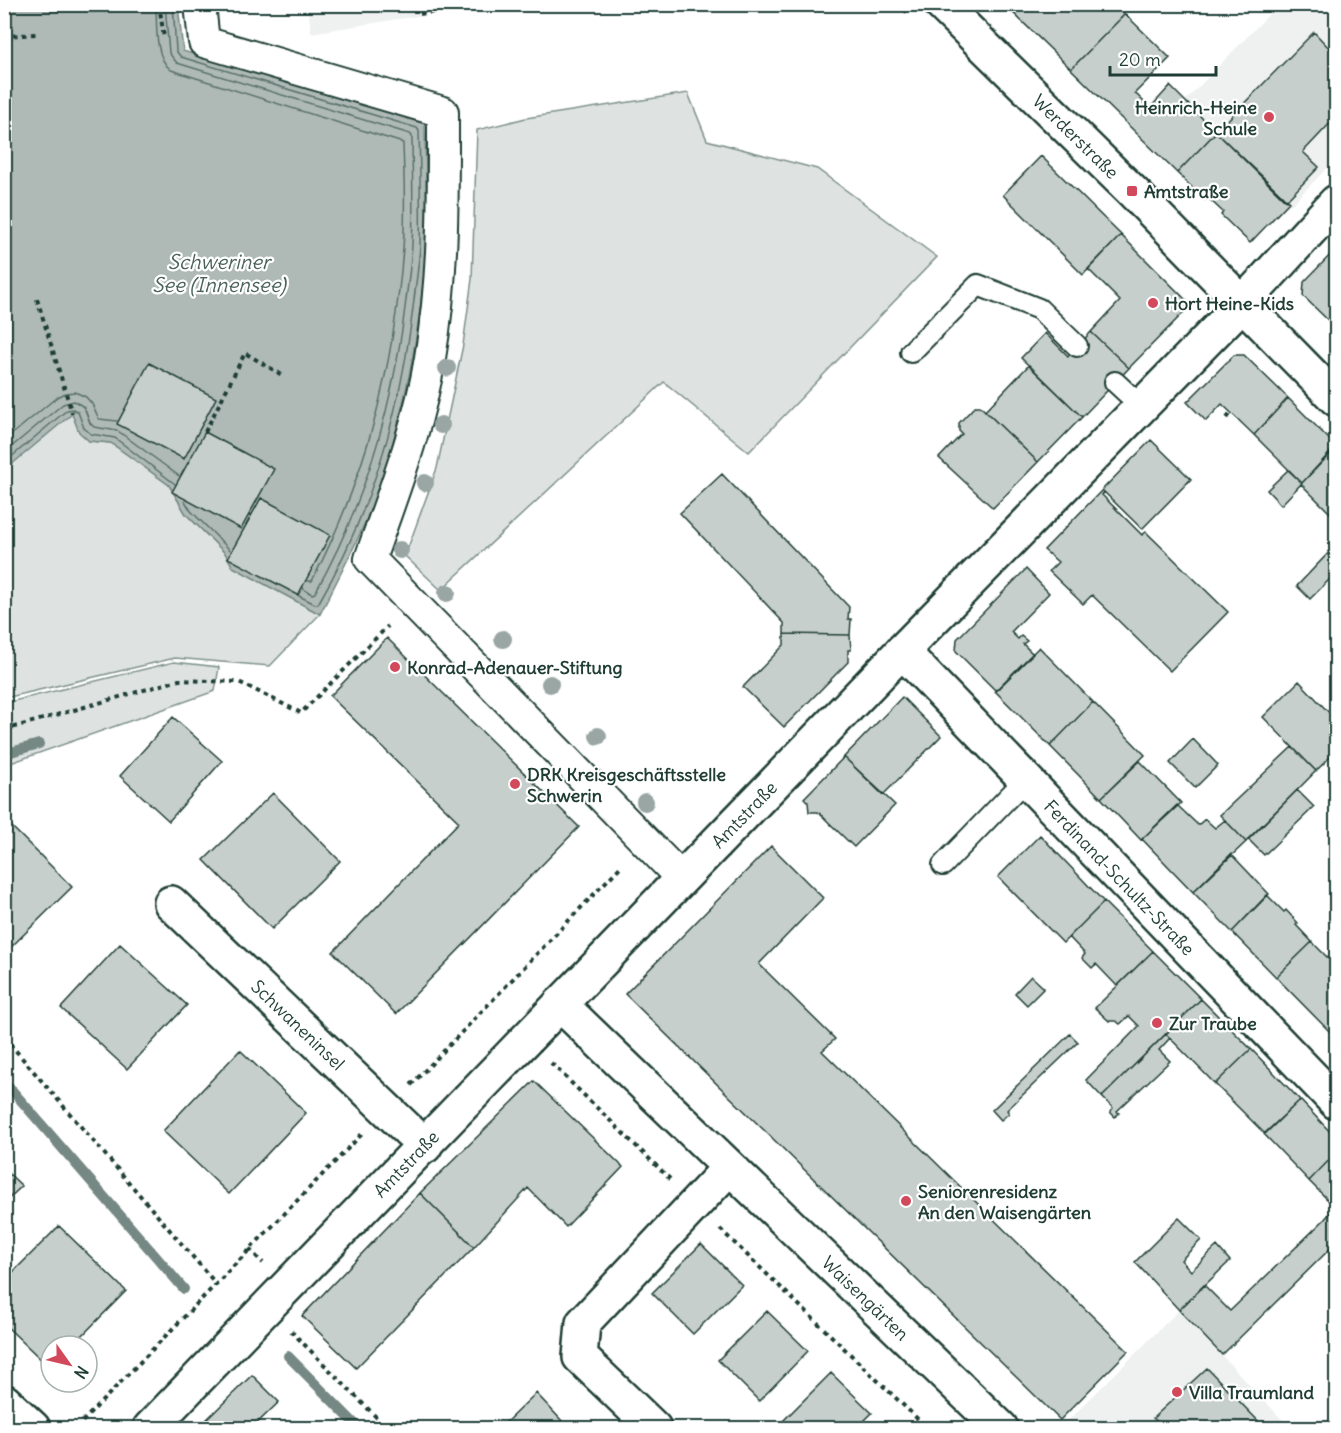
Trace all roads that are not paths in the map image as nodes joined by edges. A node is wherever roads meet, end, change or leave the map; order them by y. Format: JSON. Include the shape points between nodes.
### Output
{"nodes":[{"id":1,"x":200,"y":4,"type":"edge"},
{"id":2,"x":941,"y":4,"type":"edge"},
{"id":3,"x":1336,"y":202,"type":"edge"},
{"id":4,"x":1243,"y":303,"type":"junction"},
{"id":5,"x":1077,"y":346,"type":"dead end"},
{"id":6,"x":911,"y":352,"type":"dead end"},
{"id":7,"x":1115,"y":382,"type":"dead end"},
{"id":8,"x":1336,"y":399,"type":"edge"},
{"id":9,"x":1140,"y":406,"type":"junction"},
{"id":10,"x":902,"y":651,"type":"junction"},
{"id":11,"x":1026,"y":779,"type":"junction"},
{"id":12,"x":944,"y":865,"type":"dead end"},
{"id":13,"x":682,"y":879,"type":"junction"},
{"id":14,"x":171,"y":903,"type":"dead end"},
{"id":15,"x":560,"y":1005,"type":"junction"},
{"id":16,"x":1336,"y":1102,"type":"edge"},
{"id":17,"x":424,"y":1146,"type":"junction"},
{"id":18,"x":729,"y":1168,"type":"junction"},
{"id":19,"x":4,"y":1401,"type":"edge"},
{"id":20,"x":33,"y":1428,"type":"edge"},
{"id":21,"x":150,"y":1428,"type":"edge"},
{"id":22,"x":654,"y":1428,"type":"edge"},
{"id":23,"x":1001,"y":1428,"type":"edge"}],
"edges":[{"from":1,"to":13,"type":"street","via":[[204,42],[443,111],[442,243],[430,357],[412,438],[370,559]]},
{"from":2,"to":4,"type":"street","name":"Werderstraße"},
{"from":3,"to":4,"type":"street","name":"Amtstraße"},
{"from":4,"to":8,"type":"street","name":"Werderstraße"},
{"from":4,"to":9,"type":"street","name":"Amtstraße"},
{"from":5,"to":6,"type":"lane","via":[[1039,309],[978,285]]},
{"from":7,"to":9,"type":"lane"},
{"from":9,"to":10,"type":"street","name":"Amtstraße"},
{"from":10,"to":11,"type":"street","name":"Ferdinand-Schultz-Straße"},
{"from":10,"to":13,"type":"street","name":"Amtstraße"},
{"from":11,"to":12,"type":"lane"},
{"from":11,"to":16,"type":"street","name":"Ferdinand-Schultz-Straße"},
{"from":13,"to":15,"type":"street","name":"Amtstraße"},
{"from":14,"to":17,"type":"street","name":"Schwaneninsel"},
{"from":15,"to":17,"type":"street","name":"Amtstraße"},
{"from":15,"to":18,"type":"street","name":"Waisengärten"},
{"from":17,"to":21,"type":"street","name":"Amtstraße"},
{"from":18,"to":22,"type":"street","via":[[583,1323],[580,1357]]},
{"from":18,"to":23,"type":"street","name":"Waisengärten"},
{"from":19,"to":20,"type":"street"}]}
